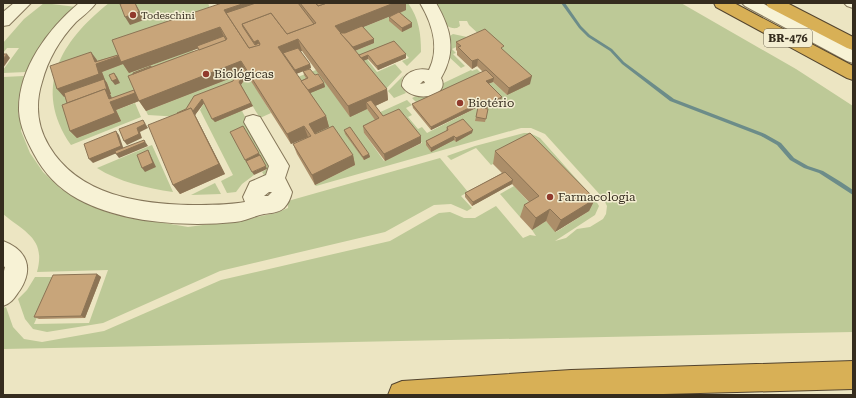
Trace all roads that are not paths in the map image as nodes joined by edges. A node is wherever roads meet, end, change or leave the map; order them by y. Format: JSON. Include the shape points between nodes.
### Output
{"nodes":[{"id":1,"x":23,"y":3,"type":"edge"},
{"id":2,"x":88,"y":3,"type":"edge"},
{"id":3,"x":428,"y":3,"type":"edge"},
{"id":4,"x":722,"y":3,"type":"edge"},
{"id":5,"x":750,"y":3,"type":"edge"},
{"id":6,"x":774,"y":3,"type":"edge"},
{"id":7,"x":803,"y":18,"type":"junction"},
{"id":8,"x":3,"y":21,"type":"edge"},
{"id":9,"x":853,"y":38,"type":"edge"},
{"id":10,"x":853,"y":44,"type":"edge"},
{"id":11,"x":853,"y":57,"type":"edge"},
{"id":12,"x":853,"y":74,"type":"edge"},
{"id":13,"x":432,"y":78,"type":"dead end"},
{"id":14,"x":253,"y":122,"type":"dead end"},
{"id":15,"x":3,"y":251,"type":"edge"},
{"id":16,"x":3,"y":295,"type":"edge"},
{"id":17,"x":853,"y":375,"type":"edge"},
{"id":18,"x":402,"y":395,"type":"edge"}],
"edges":[{"from":1,"to":8,"type":"lane"},
{"from":2,"to":14,"type":"lane","via":[[67,22],[52,41],[36,72],[29,94],[30,126],[52,167],[69,183],[118,206],[152,212],[238,212],[262,206],[254,201],[254,192],[262,184],[273,183],[279,166]]},
{"from":3,"to":13,"type":"lane","via":[[441,33],[442,60]]},
{"from":4,"to":12,"type":"highway","number":"BR-476"},
{"from":5,"to":11,"type":"lane"},
{"from":6,"to":7,"type":"highway","number":"BR-476"},
{"from":7,"to":9,"type":"highway"},
{"from":7,"to":10,"type":"highway","number":"BR-476"},
{"from":15,"to":16,"type":"lane","via":[[16,263],[16,276]]},
{"from":17,"to":18,"type":"highway","via":[[640,380]]}]}
